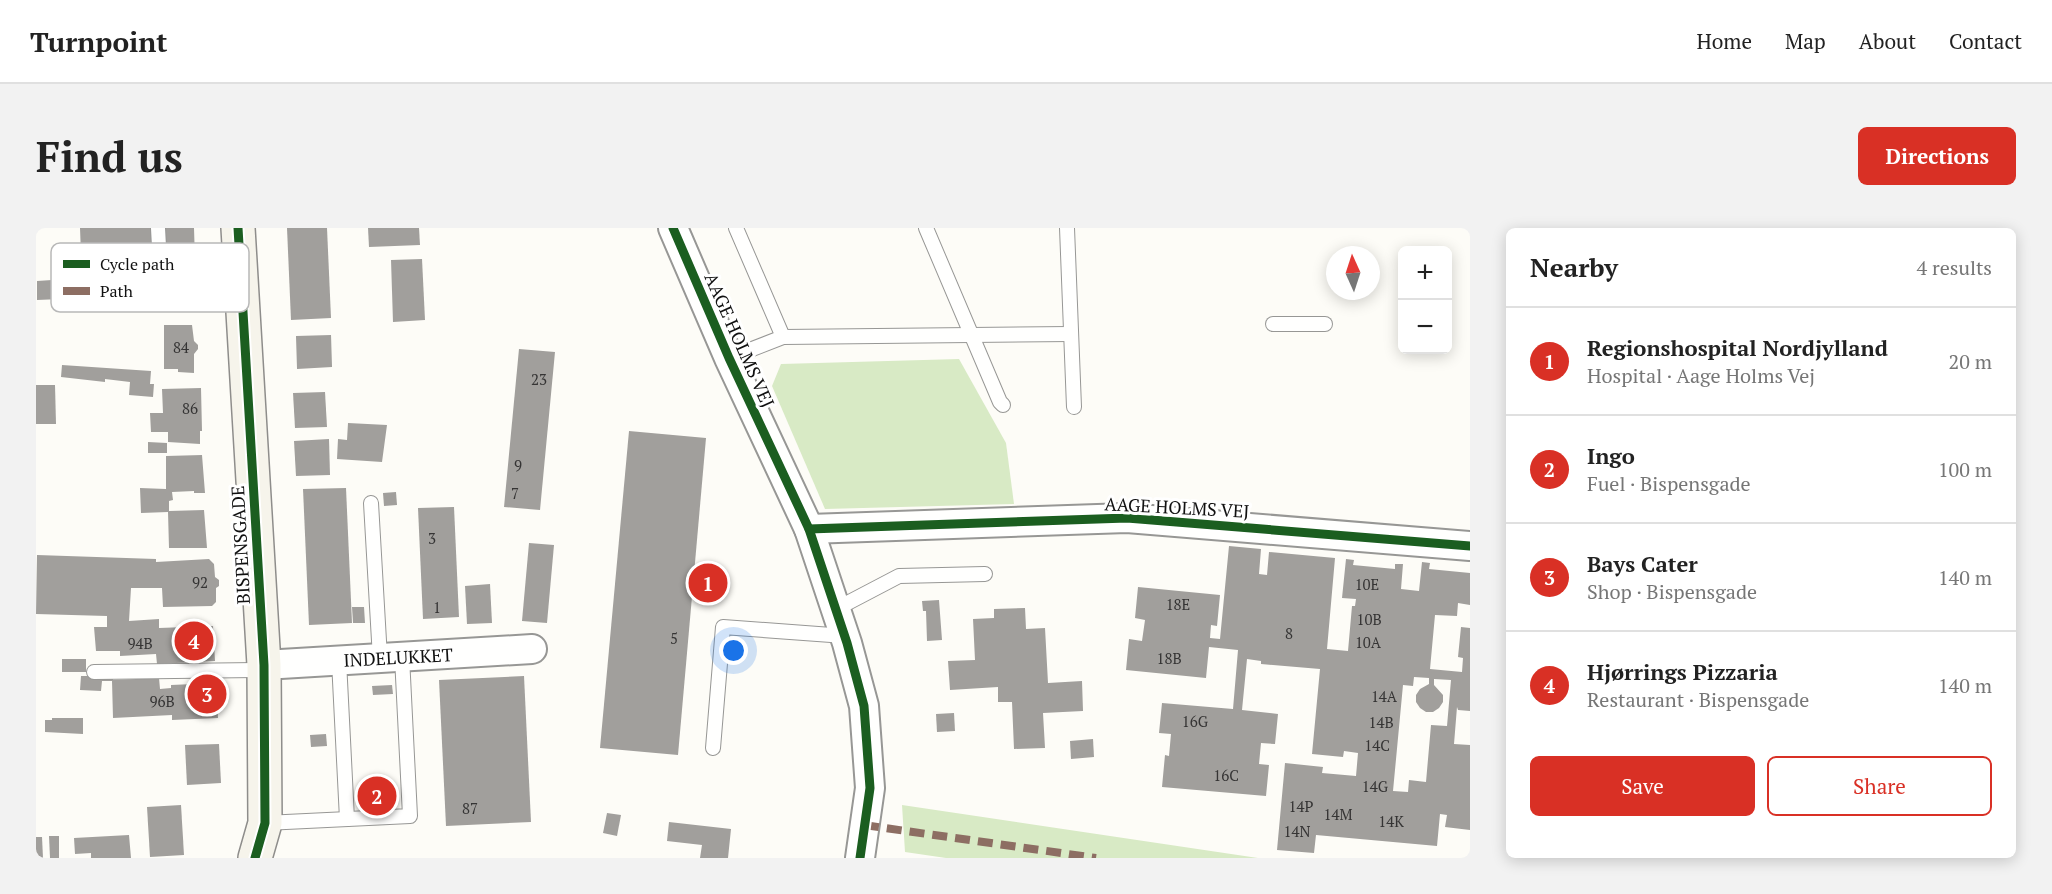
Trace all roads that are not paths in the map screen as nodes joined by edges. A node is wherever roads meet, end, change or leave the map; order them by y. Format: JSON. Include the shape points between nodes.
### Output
{"nodes":[{"id":1,"x":158,"y":228,"type":"edge"},
{"id":2,"x":238,"y":228,"type":"edge"},
{"id":3,"x":673,"y":228,"type":"edge"},
{"id":4,"x":736,"y":228,"type":"edge"},
{"id":5,"x":926,"y":228,"type":"edge"},
{"id":6,"x":1067,"y":228,"type":"edge"},
{"id":7,"x":159,"y":243,"type":"edge"},
{"id":8,"x":239,"y":243,"type":"edge"},
{"id":9,"x":243,"y":312,"type":"edge"},
{"id":10,"x":1273,"y":324,"type":"dead end"},
{"id":11,"x":1325,"y":324,"type":"dead end"},
{"id":12,"x":1071,"y":334,"type":"junction"},
{"id":13,"x":972,"y":335,"type":"junction"},
{"id":14,"x":783,"y":337,"type":"junction"},
{"id":15,"x":729,"y":358,"type":"junction"},
{"id":16,"x":1003,"y":405,"type":"dead end"},
{"id":17,"x":1074,"y":407,"type":"dead end"},
{"id":18,"x":371,"y":503,"type":"dead end"},
{"id":19,"x":809,"y":530,"type":"junction"},
{"id":20,"x":1470,"y":546,"type":"edge"},
{"id":21,"x":985,"y":574,"type":"dead end"},
{"id":22,"x":836,"y":609,"type":"junction"},
{"id":23,"x":845,"y":636,"type":"junction"},
{"id":24,"x":532,"y":650,"type":"dead end"},
{"id":25,"x":391,"y":658,"type":"junction"},
{"id":26,"x":339,"y":661,"type":"junction"},
{"id":27,"x":264,"y":668,"type":"junction"},
{"id":28,"x":94,"y":672,"type":"dead end"},
{"id":29,"x":713,"y":748,"type":"dead end"},
{"id":30,"x":347,"y":819,"type":"junction"},
{"id":31,"x":265,"y":823,"type":"junction"},
{"id":32,"x":255,"y":858,"type":"edge"},
{"id":33,"x":275,"y":858,"type":"edge"},
{"id":34,"x":860,"y":858,"type":"edge"}],
"edges":[{"from":1,"to":7,"type":"lane"},
{"from":2,"to":8,"type":"street","name":"BISPENSGADE"},
{"from":3,"to":15,"type":"street","name":"AAGE HOLMS VEJ"},
{"from":4,"to":14,"type":"lane"},
{"from":5,"to":13,"type":"lane"},
{"from":6,"to":12,"type":"lane"},
{"from":9,"to":27,"type":"street","name":"BISPENSGADE"},
{"from":10,"to":11,"type":"lane"},
{"from":12,"to":13,"type":"lane"},
{"from":12,"to":17,"type":"lane"},
{"from":13,"to":14,"type":"lane"},
{"from":13,"to":16,"type":"lane"},
{"from":14,"to":15,"type":"lane"},
{"from":15,"to":19,"type":"street","name":"AAGE HOLMS VEJ"},
{"from":18,"to":25,"type":"lane"},
{"from":19,"to":20,"type":"street","name":"AAGE HOLMS VEJ","via":[[1127,518]]},
{"from":19,"to":22,"type":"street","name":"AAGE HOLMS VEJ"},
{"from":21,"to":22,"type":"lane","via":[[899,576]]},
{"from":22,"to":23,"type":"street","name":"AAGE HOLMS VEJ"},
{"from":23,"to":29,"type":"lane","via":[[723,627]]},
{"from":23,"to":34,"type":"street","name":"AAGE HOLMS VEJ","via":[[864,706],[870,788]]},
{"from":24,"to":25,"type":"street","name":"INDELUKKET"},
{"from":25,"to":26,"type":"street","name":"INDELUKKET"},
{"from":25,"to":30,"type":"lane","via":[[410,816]]},
{"from":26,"to":27,"type":"street","name":"INDELUKKET"},
{"from":26,"to":30,"type":"lane"},
{"from":27,"to":28,"type":"lane"},
{"from":27,"to":31,"type":"street","name":"BISPENSGADE"},
{"from":30,"to":31,"type":"lane"},
{"from":31,"to":32,"type":"street","name":"BISPENSGADE"},
{"from":31,"to":33,"type":"street","name":"BISPENSGADE"}]}
